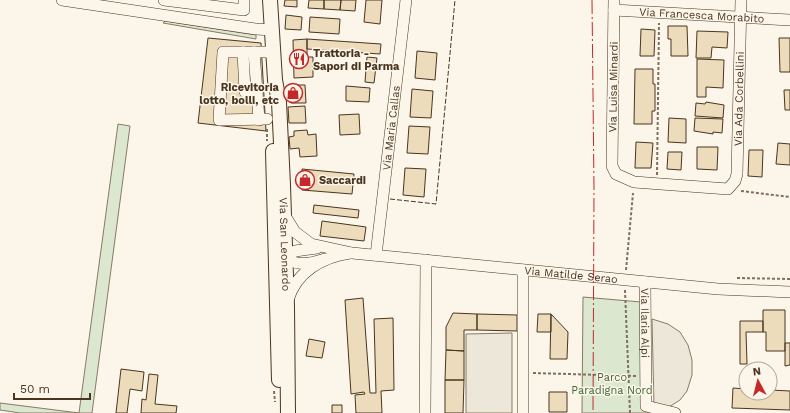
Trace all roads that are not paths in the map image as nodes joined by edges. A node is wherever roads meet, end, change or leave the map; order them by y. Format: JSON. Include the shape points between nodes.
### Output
{"nodes":[{"id":1,"x":62,"y":0,"type":"edge"},
{"id":2,"x":164,"y":0,"type":"edge"},
{"id":3,"x":244,"y":0,"type":"edge"},
{"id":4,"x":270,"y":0,"type":"edge"},
{"id":5,"x":406,"y":0,"type":"edge"},
{"id":6,"x":741,"y":0,"type":"edge"},
{"id":7,"x":212,"y":3,"type":"edge"},
{"id":8,"x":614,"y":5,"type":"edge"},
{"id":9,"x":741,"y":16,"type":"junction"},
{"id":10,"x":790,"y":20,"type":"edge"},
{"id":11,"x":272,"y":30,"type":"junction"},
{"id":12,"x":249,"y":52,"type":"junction"},
{"id":13,"x":273,"y":52,"type":"junction"},
{"id":14,"x":274,"y":76,"type":"junction"},
{"id":15,"x":273,"y":176,"type":"junction"},
{"id":16,"x":657,"y":184,"type":"joint"},
{"id":17,"x":284,"y":212,"type":"junction"},
{"id":18,"x":325,"y":254,"type":"junction"},
{"id":19,"x":376,"y":255,"type":"junction"},
{"id":20,"x":286,"y":258,"type":"junction"},
{"id":21,"x":426,"y":260,"type":"junction"},
{"id":22,"x":523,"y":270,"type":"junction"},
{"id":23,"x":645,"y":282,"type":"junction"},
{"id":24,"x":790,"y":292,"type":"edge"},
{"id":25,"x":287,"y":307,"type":"junction"},
{"id":26,"x":277,"y":320,"type":"junction"},
{"id":27,"x":281,"y":413,"type":"edge"},
{"id":28,"x":288,"y":413,"type":"edge"},
{"id":29,"x":425,"y":413,"type":"edge"},
{"id":30,"x":523,"y":413,"type":"edge"},
{"id":31,"x":675,"y":413,"type":"edge"}],
"edges":[{"from":1,"to":11,"type":"street","via":[[256,30]]},
{"from":2,"to":7,"type":"street"},
{"from":3,"to":7,"type":"street","via":[[244,10]]},
{"from":4,"to":11,"type":"main road","name":"Via San Leonardo"},
{"from":5,"to":19,"type":"street","name":"Via Maria Callas"},
{"from":6,"to":9,"type":"street","name":"Via Ada Corbellini"},
{"from":8,"to":9,"type":"street","name":"Via Francesca Morabito","via":[[659,12]]},
{"from":8,"to":16,"type":"street","name":"Via Luisa Minardi","via":[[612,166],[616,174],[634,182]]},
{"from":9,"to":10,"type":"street","name":"Via Francesca Morabito"},
{"from":9,"to":16,"type":"street","name":"Via Ada Corbellini","via":[[735,181],[728,189]]},
{"from":11,"to":13,"type":"main road","name":"Via San Leonardo"},
{"from":12,"to":12,"type":"street","via":[[223,52],[219,120],[263,119]]},
{"from":12,"to":13,"type":"street"},
{"from":13,"to":14,"type":"main road","name":"Via San Leonardo"},
{"from":14,"to":15,"type":"main road","name":"Via San Leonardo"},
{"from":14,"to":17,"type":"main road","name":"Via San Leonardo","via":[[279,102]]},
{"from":15,"to":20,"type":"street","via":[[278,205],[280,250]]},
{"from":15,"to":26,"type":"main road","name":"Via San Leonardo"},
{"from":17,"to":18,"type":"street","name":"Via Matilde Serao","via":[[299,236]]},
{"from":17,"to":20,"type":"main road","name":"Via San Leonardo"},
{"from":18,"to":19,"type":"street","name":"Via Matilde Serao","via":[[340,249]]},
{"from":18,"to":20,"type":"street","name":"Via Matilde Serao","via":[[302,249]]},
{"from":18,"to":20,"type":"street","name":"Via Matilde Serao","via":[[312,263],[299,264]]},
{"from":18,"to":25,"type":"street","via":[[302,275],[291,293]]},
{"from":19,"to":21,"type":"street","name":"Via Matilde Serao"},
{"from":20,"to":25,"type":"main road","name":"Via San Leonardo"},
{"from":20,"to":26,"type":"street","via":[[281,264],[281,297]]},
{"from":21,"to":22,"type":"street","name":"Via Matilde Serao"},
{"from":21,"to":29,"type":"street"},
{"from":22,"to":23,"type":"street","name":"Via Matilde Serao"},
{"from":22,"to":30,"type":"street"},
{"from":23,"to":24,"type":"street","name":"Via Matilde Serao"},
{"from":23,"to":31,"type":"street","name":"Via Ilaria Alpi","via":[[646,406]]},
{"from":25,"to":28,"type":"main road","name":"Via San Leonardo"},
{"from":26,"to":27,"type":"main road","name":"Via San Leonardo"}]}
